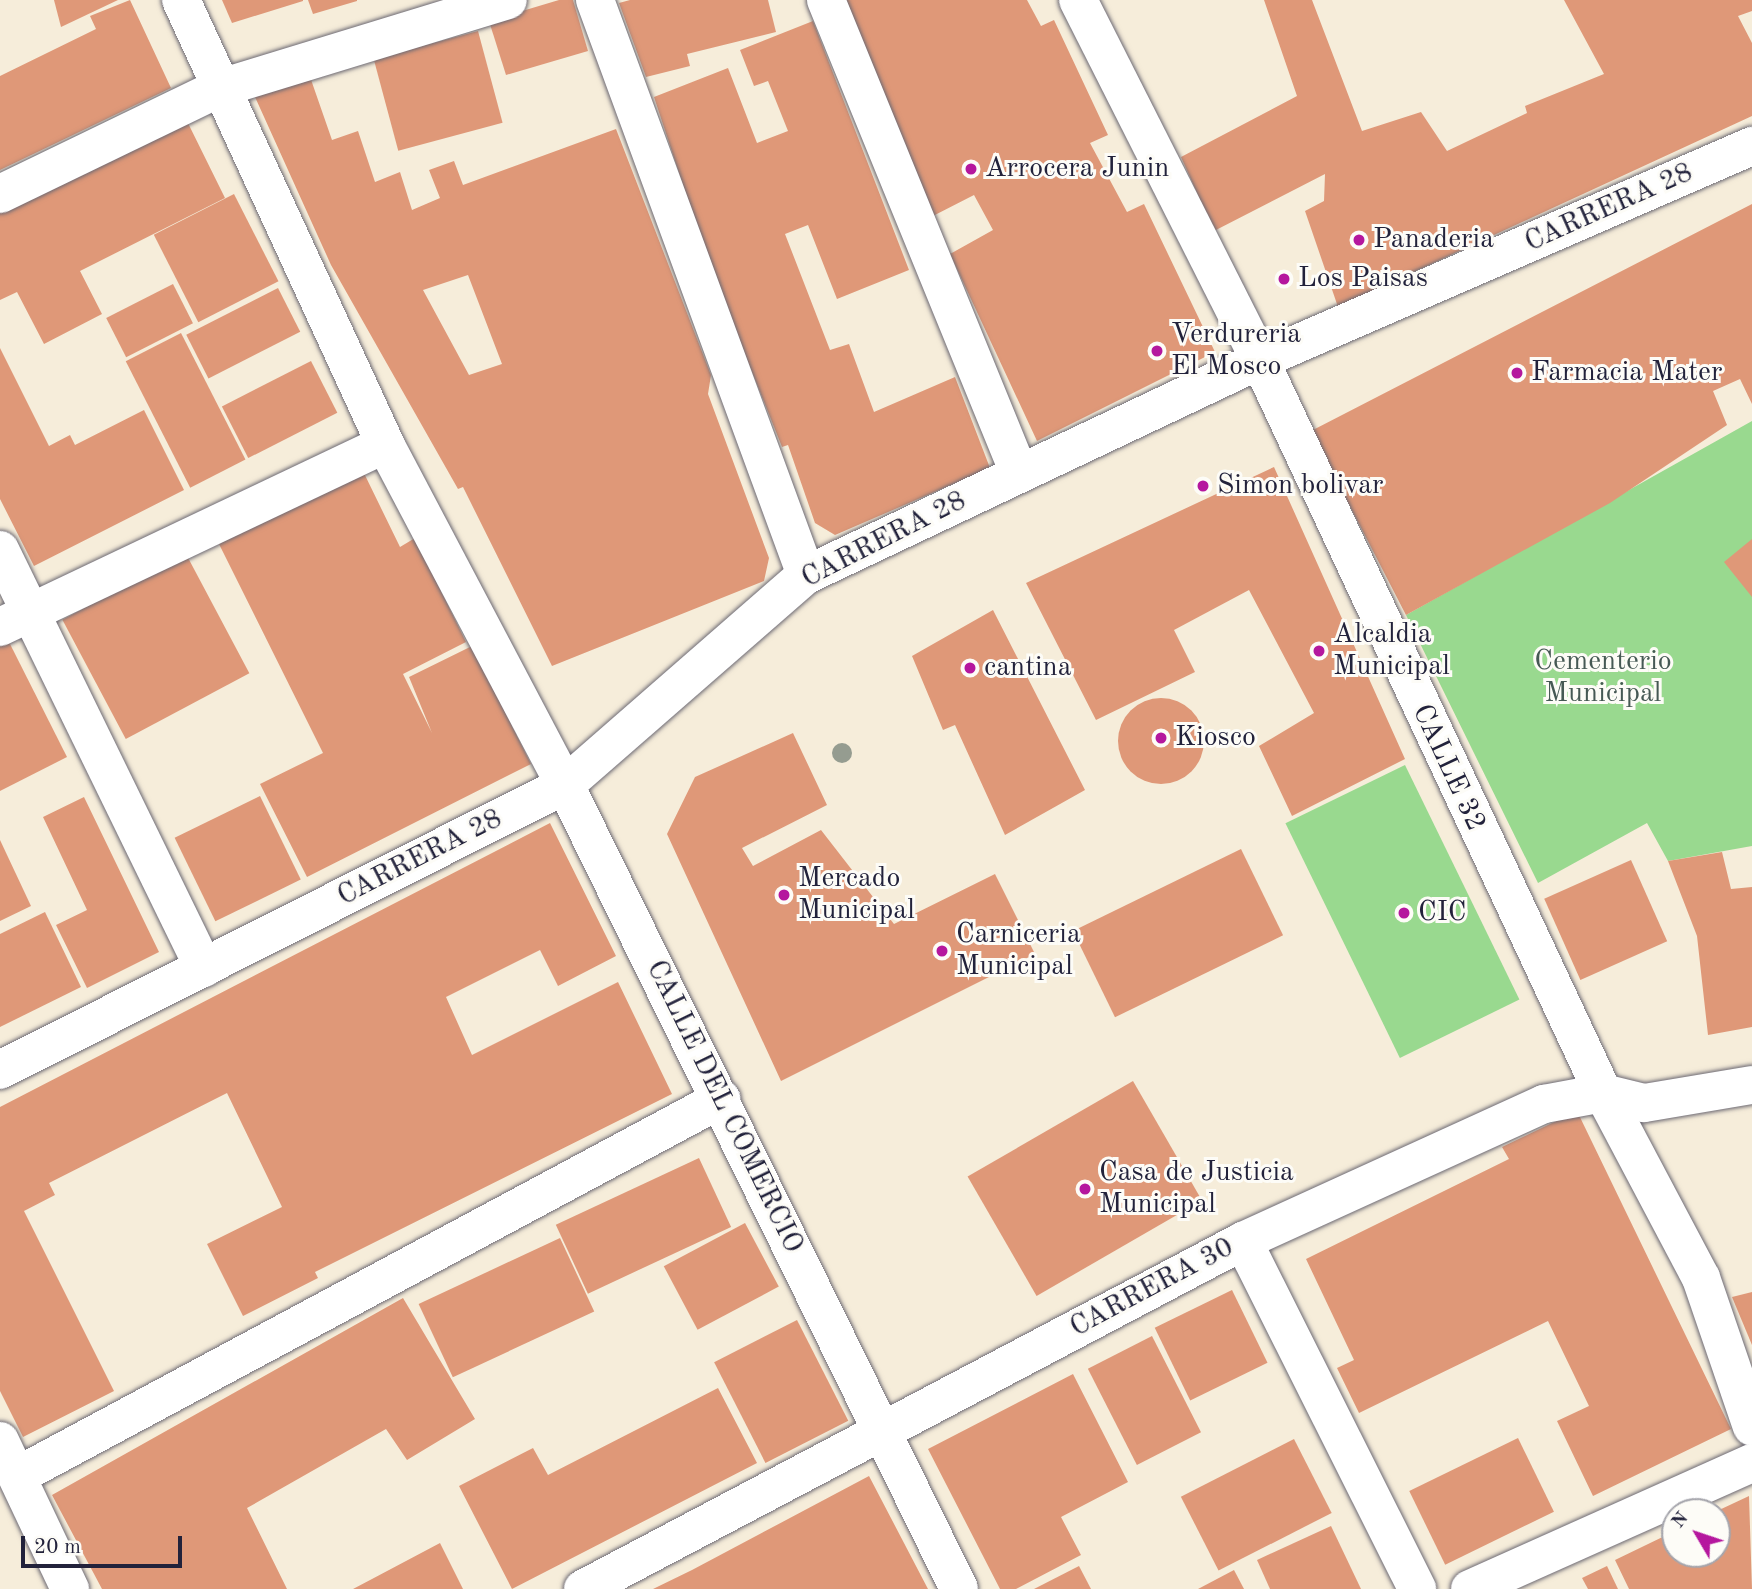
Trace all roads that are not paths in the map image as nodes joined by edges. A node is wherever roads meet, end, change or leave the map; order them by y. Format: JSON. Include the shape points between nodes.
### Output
{"nodes":[{"id":1,"x":181,"y":0,"type":"edge"},
{"id":2,"x":508,"y":0,"type":"edge"},
{"id":3,"x":595,"y":0,"type":"edge"},
{"id":4,"x":826,"y":0,"type":"edge"},
{"id":5,"x":1078,"y":0,"type":"edge"},
{"id":6,"x":217,"y":89,"type":"junction"},
{"id":7,"x":1752,"y":146,"type":"edge"},
{"id":8,"x":0,"y":194,"type":"edge"},
{"id":9,"x":1260,"y":360,"type":"junction"},
{"id":10,"x":384,"y":444,"type":"junction"},
{"id":11,"x":1018,"y":473,"type":"junction"},
{"id":12,"x":0,"y":550,"type":"edge"},
{"id":13,"x":806,"y":575,"type":"junction"},
{"id":14,"x":15,"y":620,"type":"edge"},
{"id":15,"x":565,"y":785,"type":"junction"},
{"id":16,"x":204,"y":968,"type":"junction"},
{"id":17,"x":0,"y":1070,"type":"edge"},
{"id":18,"x":1752,"y":1085,"type":"edge"},
{"id":19,"x":1603,"y":1093,"type":"junction"},
{"id":20,"x":722,"y":1099,"type":"junction"},
{"id":21,"x":1243,"y":1241,"type":"junction"},
{"id":22,"x":1752,"y":1427,"type":"edge"},
{"id":23,"x":881,"y":1430,"type":"junction"},
{"id":24,"x":0,"y":1441,"type":"edge"},
{"id":25,"x":1752,"y":1463,"type":"edge"},
{"id":26,"x":17,"y":1476,"type":"junction"},
{"id":27,"x":70,"y":1589,"type":"edge"},
{"id":28,"x":583,"y":1589,"type":"edge"},
{"id":29,"x":959,"y":1589,"type":"edge"},
{"id":30,"x":1417,"y":1589,"type":"edge"},
{"id":31,"x":1470,"y":1589,"type":"edge"}],
"edges":[{"from":1,"to":6,"type":"street","name":"CALLE DEL COMERCIO"},
{"from":2,"to":6,"type":"street"},
{"from":3,"to":13,"type":"street"},
{"from":4,"to":11,"type":"street"},
{"from":5,"to":9,"type":"street","name":"CALLE 32"},
{"from":6,"to":8,"type":"street"},
{"from":6,"to":10,"type":"street","name":"CALLE DEL COMERCIO"},
{"from":7,"to":9,"type":"street","name":"CARRERA 28"},
{"from":9,"to":11,"type":"street","name":"CARRERA 28"},
{"from":9,"to":19,"type":"street","name":"CALLE 32"},
{"from":10,"to":14,"type":"street"},
{"from":10,"to":15,"type":"street","name":"CALLE DEL COMERCIO"},
{"from":11,"to":13,"type":"street","name":"CARRERA 28"},
{"from":12,"to":14,"type":"street"},
{"from":13,"to":15,"type":"street","name":"CARRERA 28"},
{"from":14,"to":16,"type":"street"},
{"from":15,"to":16,"type":"street","name":"CARRERA 28"},
{"from":15,"to":20,"type":"street","name":"CALLE DEL COMERCIO"},
{"from":16,"to":17,"type":"street","name":"CARRERA 28"},
{"from":18,"to":19,"type":"street","name":"CARRERA 30","via":[[1644,1103]]},
{"from":19,"to":21,"type":"street","name":"CARRERA 30","via":[[1544,1104]]},
{"from":19,"to":22,"type":"street","name":"CALLE 32","via":[[1701,1278]]},
{"from":20,"to":23,"type":"street","name":"CALLE DEL COMERCIO"},
{"from":20,"to":26,"type":"street"},
{"from":21,"to":23,"type":"street","name":"CARRERA 30"},
{"from":21,"to":30,"type":"street"},
{"from":23,"to":28,"type":"street","name":"CARRERA 30"},
{"from":23,"to":29,"type":"street","name":"CALLE DEL COMERCIO"},
{"from":24,"to":26,"type":"street"},
{"from":25,"to":31,"type":"street"},
{"from":26,"to":27,"type":"street"}]}
